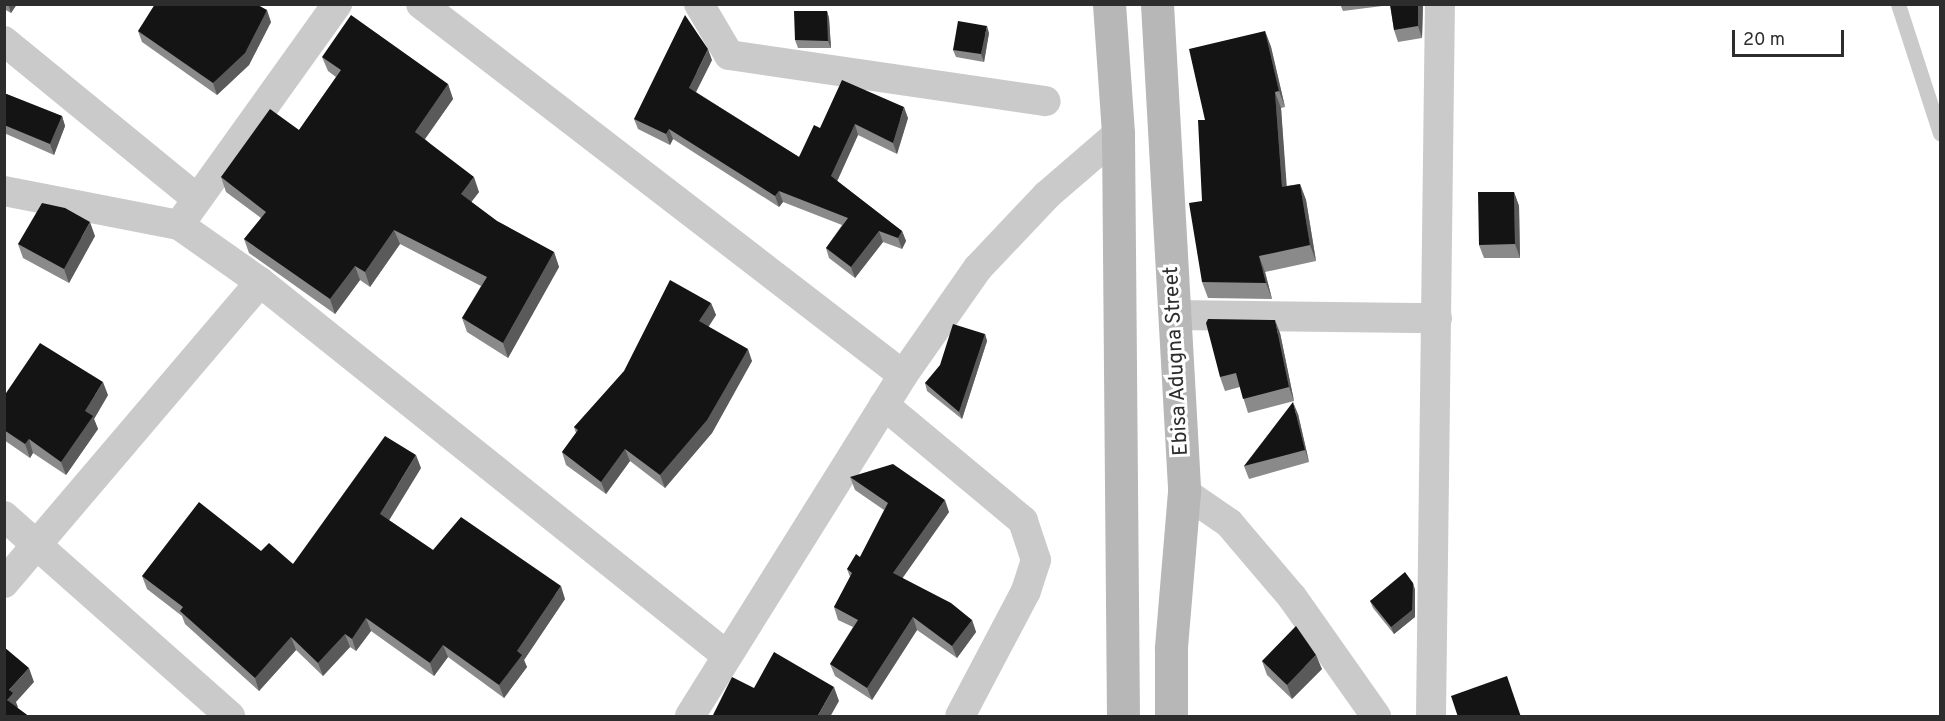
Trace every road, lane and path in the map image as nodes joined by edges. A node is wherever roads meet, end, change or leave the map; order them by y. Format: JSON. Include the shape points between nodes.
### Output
{"nodes":[{"id":1,"x":337,"y":4,"type":"edge"},
{"id":2,"x":421,"y":4,"type":"edge"},
{"id":3,"x":699,"y":4,"type":"edge"},
{"id":4,"x":1109,"y":4,"type":"edge"},
{"id":5,"x":1157,"y":4,"type":"edge"},
{"id":6,"x":1440,"y":4,"type":"edge"},
{"id":7,"x":1898,"y":4,"type":"edge"},
{"id":8,"x":4,"y":41,"type":"edge"},
{"id":9,"x":1046,"y":101,"type":"dead end"},
{"id":10,"x":1941,"y":133,"type":"edge"},
{"id":11,"x":1118,"y":134,"type":"junction"},
{"id":12,"x":4,"y":191,"type":"edge"},
{"id":13,"x":197,"y":199,"type":"junction"},
{"id":14,"x":179,"y":225,"type":"junction"},
{"id":15,"x":260,"y":282,"type":"junction"},
{"id":16,"x":1175,"y":315,"type":"junction"},
{"id":17,"x":1437,"y":318,"type":"junction"},
{"id":18,"x":903,"y":375,"type":"junction"},
{"id":19,"x":884,"y":405,"type":"junction"},
{"id":20,"x":1184,"y":492,"type":"junction"},
{"id":21,"x":4,"y":516,"type":"edge"},
{"id":22,"x":38,"y":543,"type":"junction"},
{"id":23,"x":4,"y":583,"type":"edge"},
{"id":24,"x":726,"y":655,"type":"junction"},
{"id":25,"x":230,"y":717,"type":"edge"},
{"id":26,"x":690,"y":717,"type":"edge"},
{"id":27,"x":960,"y":717,"type":"edge"},
{"id":28,"x":1123,"y":717,"type":"edge"},
{"id":29,"x":1171,"y":717,"type":"edge"},
{"id":30,"x":1376,"y":717,"type":"edge"},
{"id":31,"x":1431,"y":717,"type":"edge"}],
"edges":[{"from":1,"to":13,"type":"street"},
{"from":2,"to":18,"type":"street"},
{"from":3,"to":9,"type":"street","via":[[729,55]]},
{"from":4,"to":11,"type":"main road"},
{"from":5,"to":16,"type":"main road","name":"Ebisa Adugna Street"},
{"from":6,"to":17,"type":"street"},
{"from":7,"to":10,"type":"lane"},
{"from":8,"to":13,"type":"street"},
{"from":11,"to":18,"type":"street","via":[[1047,195],[978,268]]},
{"from":11,"to":28,"type":"main road"},
{"from":12,"to":14,"type":"street"},
{"from":13,"to":14,"type":"street"},
{"from":14,"to":15,"type":"street"},
{"from":15,"to":22,"type":"street"},
{"from":15,"to":24,"type":"street"},
{"from":16,"to":17,"type":"street"},
{"from":16,"to":20,"type":"main road","name":"Ebisa Adugna Street"},
{"from":17,"to":31,"type":"street"},
{"from":18,"to":19,"type":"street"},
{"from":19,"to":24,"type":"street"},
{"from":19,"to":27,"type":"street","via":[[1023,520],[1036,560],[1026,591]]},
{"from":20,"to":29,"type":"main road","name":"Ebisa Adugna Street","via":[[1171,648]]},
{"from":20,"to":30,"type":"street","via":[[1229,523],[1278,580]]},
{"from":21,"to":22,"type":"street"},
{"from":22,"to":23,"type":"street"},
{"from":22,"to":25,"type":"street"},
{"from":24,"to":26,"type":"street"}]}
